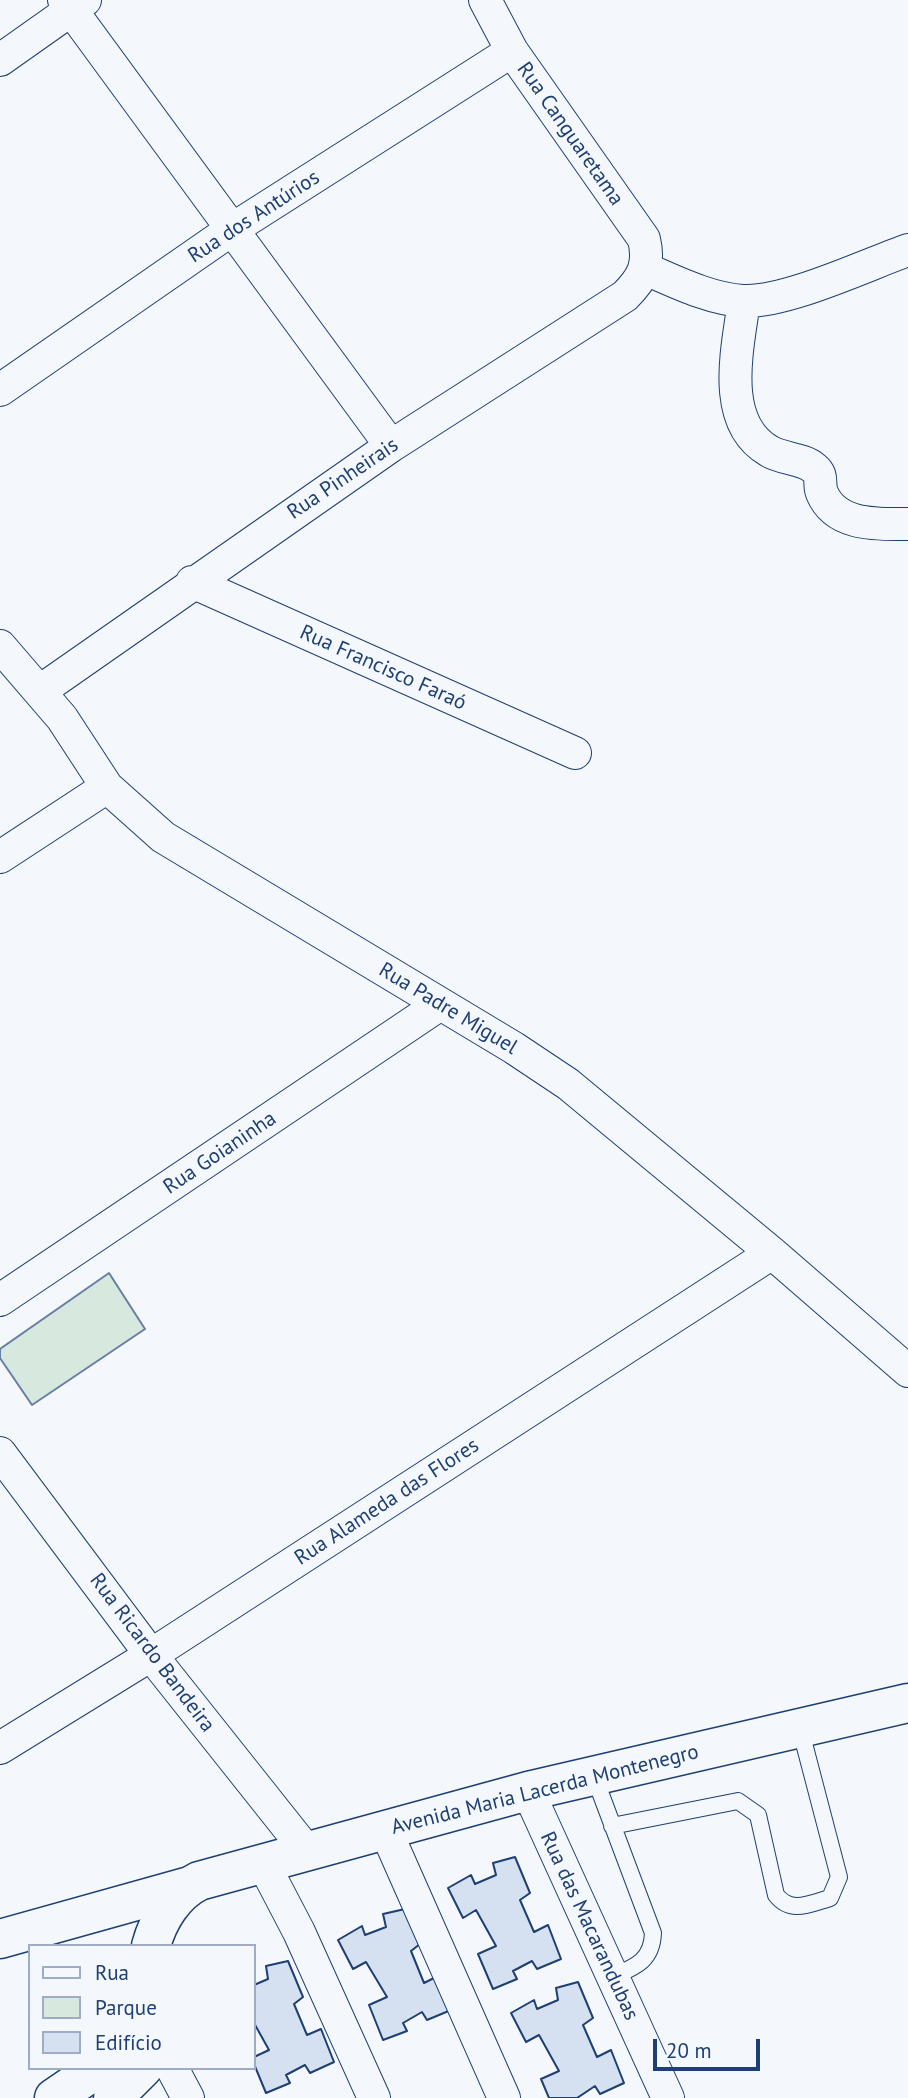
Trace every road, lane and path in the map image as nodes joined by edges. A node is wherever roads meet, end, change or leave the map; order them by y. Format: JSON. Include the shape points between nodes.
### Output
{"nodes":[{"id":1,"x":485,"y":0,"type":"edge"},
{"id":2,"x":73,"y":3,"type":"edge"},
{"id":3,"x":512,"y":51,"type":"junction"},
{"id":4,"x":0,"y":60,"type":"edge"},
{"id":5,"x":231,"y":230,"type":"junction"},
{"id":6,"x":908,"y":250,"type":"edge"},
{"id":7,"x":646,"y":269,"type":"junction"},
{"id":8,"x":744,"y":301,"type":"junction"},
{"id":9,"x":0,"y":390,"type":"edge"},
{"id":10,"x":391,"y":446,"type":"junction"},
{"id":11,"x":908,"y":524,"type":"edge"},
{"id":12,"x":192,"y":582,"type":"junction"},
{"id":13,"x":0,"y":646,"type":"edge"},
{"id":14,"x":40,"y":691,"type":"junction"},
{"id":15,"x":575,"y":753,"type":"dead end"},
{"id":16,"x":107,"y":787,"type":"junction"},
{"id":17,"x":0,"y":857,"type":"edge"},
{"id":18,"x":439,"y":1005,"type":"junction"},
{"id":19,"x":772,"y":1253,"type":"junction"},
{"id":20,"x":0,"y":1300,"type":"edge"},
{"id":21,"x":908,"y":1371,"type":"edge"},
{"id":22,"x":0,"y":1453,"type":"edge"},
{"id":23,"x":151,"y":1655,"type":"junction"},
{"id":24,"x":908,"y":1703,"type":"edge"},
{"id":25,"x":800,"y":1728,"type":"junction"},
{"id":26,"x":0,"y":1748,"type":"edge"},
{"id":27,"x":594,"y":1776,"type":"junction"},
{"id":28,"x":528,"y":1791,"type":"junction"},
{"id":29,"x":612,"y":1826,"type":"junction"},
{"id":30,"x":385,"y":1829,"type":"junction"},
{"id":31,"x":306,"y":1850,"type":"junction"},
{"id":32,"x":263,"y":1863,"type":"junction"},
{"id":33,"x":186,"y":1887,"type":"junction"},
{"id":34,"x":0,"y":1939,"type":"edge"},
{"id":35,"x":152,"y":1944,"type":"edge"},
{"id":36,"x":612,"y":1977,"type":"junction"},
{"id":37,"x":95,"y":2070,"type":"edge"},
{"id":38,"x":141,"y":2070,"type":"edge"},
{"id":39,"x":173,"y":2070,"type":"edge"},
{"id":40,"x":54,"y":2098,"type":"edge"},
{"id":41,"x":113,"y":2098,"type":"edge"},
{"id":42,"x":188,"y":2098,"type":"edge"},
{"id":43,"x":374,"y":2098,"type":"edge"},
{"id":44,"x":504,"y":2098,"type":"edge"},
{"id":45,"x":668,"y":2098,"type":"edge"}],
"edges":[{"from":1,"to":3,"type":"street","name":"Rua Canguaretama"},
{"from":2,"to":4,"type":"street"},
{"from":2,"to":5,"type":"street"},
{"from":3,"to":5,"type":"street","name":"Rua dos Antúrios"},
{"from":3,"to":7,"type":"street","name":"Rua Canguaretama","via":[[644,239]]},
{"from":5,"to":9,"type":"street","name":"Rua dos Antúrios"},
{"from":5,"to":10,"type":"street"},
{"from":6,"to":8,"type":"street","via":[[782,295]]},
{"from":7,"to":8,"type":"street","via":[[704,293]]},
{"from":7,"to":10,"type":"street","name":"Rua Pinheirais","via":[[625,296]]},
{"from":8,"to":11,"type":"street","via":[[733,381],[737,402],[755,438],[768,451],[813,467],[821,476],[822,492],[834,508],[852,520]]},
{"from":10,"to":12,"type":"street","name":"Rua Pinheirais"},
{"from":12,"to":14,"type":"street","name":"Rua Pinheirais"},
{"from":12,"to":15,"type":"street","name":"Rua Francisco Faraó"},
{"from":13,"to":14,"type":"street","name":"Rua Padre Miguel"},
{"from":14,"to":16,"type":"street","name":"Rua Padre Miguel"},
{"from":16,"to":17,"type":"street"},
{"from":16,"to":18,"type":"street","name":"Rua Padre Miguel","via":[[163,837]]},
{"from":18,"to":19,"type":"street","name":"Rua Padre Miguel","via":[[568,1084]]},
{"from":18,"to":20,"type":"street","name":"Rua Goianinha"},
{"from":19,"to":21,"type":"street","name":"Rua Padre Miguel"},
{"from":19,"to":23,"type":"street","name":"Rua Alameda das Flores"},
{"from":22,"to":23,"type":"street","name":"Rua Ricardo Bandeira"},
{"from":23,"to":26,"type":"street","name":"Rua Alameda das Flores"},
{"from":23,"to":31,"type":"street","name":"Rua Ricardo Bandeira"},
{"from":24,"to":25,"type":"main road","name":"Avenida Maria Lacerda Montenegro"},
{"from":25,"to":27,"type":"main road","name":"Avenida Maria Lacerda Montenegro"},
{"from":25,"to":29,"type":"lane","via":[[839,1877],[830,1898],[796,1908],[783,1904],[776,1895],[758,1815],[738,1801]]},
{"from":27,"to":28,"type":"main road","name":"Avenida Maria Lacerda Montenegro"},
{"from":27,"to":29,"type":"lane"},
{"from":28,"to":30,"type":"main road","name":"Avenida Maria Lacerda Montenegro"},
{"from":28,"to":36,"type":"street","name":"Rua das Macarandubas"},
{"from":29,"to":36,"type":"lane","via":[[653,1933],[653,1944],[644,1962]]},
{"from":30,"to":31,"type":"main road","name":"Avenida Maria Lacerda Montenegro"},
{"from":30,"to":44,"type":"street"},
{"from":31,"to":32,"type":"main road","name":"Avenida Maria Lacerda Montenegro"},
{"from":32,"to":33,"type":"main road","name":"Avenida Maria Lacerda Montenegro"},
{"from":32,"to":43,"type":"street"},
{"from":33,"to":34,"type":"main road","name":"Avenida Maria Lacerda Montenegro"},
{"from":33,"to":35,"type":"main road","via":[[161,1921]]},
{"from":36,"to":45,"type":"street","name":"Rua das Macarandubas"},
{"from":37,"to":40,"type":"main road"},
{"from":38,"to":41,"type":"main road"},
{"from":39,"to":42,"type":"street"}]}
